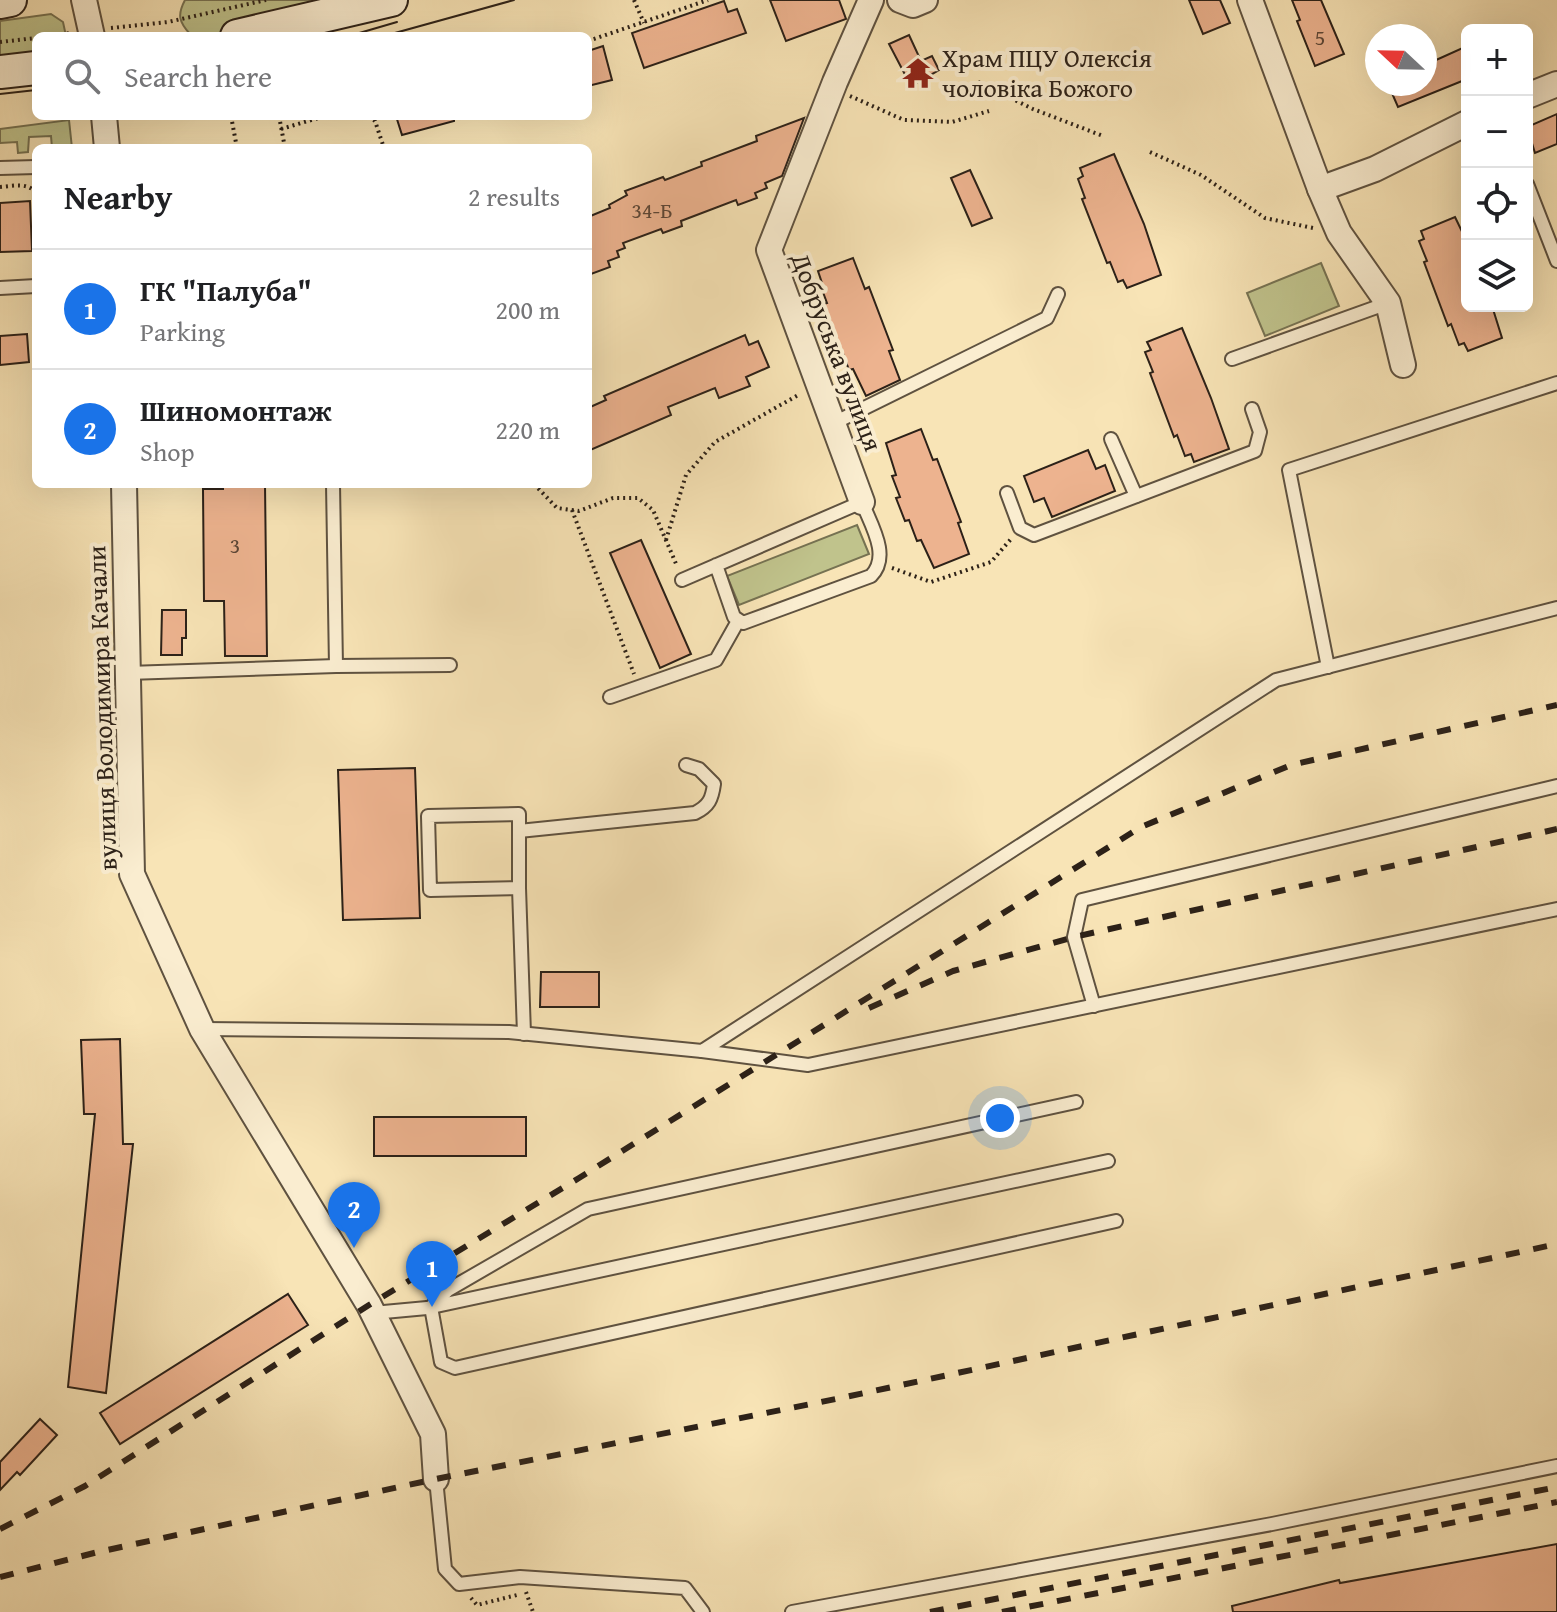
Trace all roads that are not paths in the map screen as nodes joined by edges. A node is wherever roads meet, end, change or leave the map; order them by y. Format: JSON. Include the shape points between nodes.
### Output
{"nodes":[{"id":1,"x":10,"y":0,"type":"edge"},
{"id":2,"x":84,"y":0,"type":"edge"},
{"id":3,"x":391,"y":0,"type":"edge"},
{"id":4,"x":871,"y":0,"type":"edge"},
{"id":5,"x":900,"y":0,"type":"edge"},
{"id":6,"x":925,"y":0,"type":"edge"},
{"id":7,"x":1250,"y":0,"type":"edge"},
{"id":8,"x":0,"y":2,"type":"edge"},
{"id":9,"x":92,"y":32,"type":"edge"},
{"id":10,"x":254,"y":32,"type":"edge"},
{"id":11,"x":32,"y":68,"type":"edge"},
{"id":12,"x":0,"y":72,"type":"edge"},
{"id":13,"x":1557,"y":84,"type":"edge"},
{"id":14,"x":1533,"y":94,"type":"edge"},
{"id":15,"x":104,"y":120,"type":"edge"},
{"id":16,"x":1461,"y":126,"type":"edge"},
{"id":17,"x":107,"y":144,"type":"edge"},
{"id":18,"x":32,"y":167,"type":"edge"},
{"id":19,"x":0,"y":168,"type":"edge"},
{"id":20,"x":1320,"y":189,"type":"junction"},
{"id":21,"x":1533,"y":199,"type":"edge"},
{"id":22,"x":1557,"y":261,"type":"edge"},
{"id":23,"x":32,"y":286,"type":"edge"},
{"id":24,"x":0,"y":288,"type":"edge"},
{"id":25,"x":1058,"y":294,"type":"dead end"},
{"id":26,"x":1388,"y":303,"type":"junction"},
{"id":27,"x":1232,"y":359,"type":"dead end"},
{"id":28,"x":1403,"y":365,"type":"dead end"},
{"id":29,"x":1557,"y":383,"type":"edge"},
{"id":30,"x":1252,"y":409,"type":"dead end"},
{"id":31,"x":834,"y":423,"type":"junction"},
{"id":32,"x":1111,"y":439,"type":"dead end"},
{"id":33,"x":124,"y":488,"type":"edge"},
{"id":34,"x":333,"y":488,"type":"edge"},
{"id":35,"x":1007,"y":493,"type":"dead end"},
{"id":36,"x":1136,"y":496,"type":"junction"},
{"id":37,"x":862,"y":502,"type":"junction"},
{"id":38,"x":716,"y":565,"type":"junction"},
{"id":39,"x":682,"y":580,"type":"road end"},
{"id":40,"x":1557,"y":608,"type":"edge"},
{"id":41,"x":738,"y":621,"type":"junction"},
{"id":42,"x":450,"y":665,"type":"dead end"},
{"id":43,"x":336,"y":666,"type":"junction"},
{"id":44,"x":1328,"y":667,"type":"junction"},
{"id":45,"x":128,"y":673,"type":"junction"},
{"id":46,"x":610,"y":697,"type":"dead end"},
{"id":47,"x":686,"y":765,"type":"dead end"},
{"id":48,"x":1557,"y":786,"type":"edge"},
{"id":49,"x":519,"y":831,"type":"junction"},
{"id":50,"x":519,"y":888,"type":"junction"},
{"id":51,"x":1557,"y":909,"type":"edge"},
{"id":52,"x":1094,"y":1006,"type":"junction"},
{"id":53,"x":202,"y":1029,"type":"junction"},
{"id":54,"x":524,"y":1034,"type":"junction"},
{"id":55,"x":702,"y":1051,"type":"junction"},
{"id":56,"x":1076,"y":1102,"type":"dead end"},
{"id":57,"x":1108,"y":1161,"type":"dead end"},
{"id":58,"x":1116,"y":1221,"type":"dead end"},
{"id":59,"x":431,"y":1307,"type":"junction"},
{"id":60,"x":373,"y":1313,"type":"junction"},
{"id":61,"x":1557,"y":1466,"type":"edge"},
{"id":62,"x":436,"y":1479,"type":"joint"},
{"id":63,"x":703,"y":1612,"type":"edge"},
{"id":64,"x":792,"y":1612,"type":"edge"}],
"edges":[{"from":1,"to":8,"type":"main road"},
{"from":2,"to":9,"type":"street"},
{"from":3,"to":10,"type":"main road"},
{"from":4,"to":31,"type":"street","name":"Добруська вулиця","via":[[769,250]]},
{"from":5,"to":6,"type":"street","via":[[913,5]]},
{"from":7,"to":20,"type":"street"},
{"from":11,"to":12,"type":"main road"},
{"from":13,"to":14,"type":"street"},
{"from":15,"to":17,"type":"street"},
{"from":16,"to":20,"type":"street","via":[[1375,169]]},
{"from":18,"to":19,"type":"lane"},
{"from":20,"to":26,"type":"street","via":[[1339,233]]},
{"from":21,"to":22,"type":"lane"},
{"from":23,"to":24,"type":"lane"},
{"from":25,"to":31,"type":"lane","via":[[1047,318]]},
{"from":26,"to":27,"type":"lane"},
{"from":26,"to":28,"type":"street"},
{"from":29,"to":44,"type":"lane","via":[[1289,470]]},
{"from":30,"to":36,"type":"lane","via":[[1260,432],[1255,451]]},
{"from":31,"to":37,"type":"street","name":"Добруська вулиця"},
{"from":32,"to":36,"type":"lane"},
{"from":33,"to":45,"type":"street","name":"вулиця Володимира Качали"},
{"from":34,"to":43,"type":"lane"},
{"from":35,"to":36,"type":"lane","via":[[1020,528],[1034,535]]},
{"from":37,"to":38,"type":"lane"},
{"from":37,"to":41,"type":"lane","via":[[881,555],[871,576],[748,623]]},
{"from":38,"to":39,"type":"lane"},
{"from":38,"to":41,"type":"lane"},
{"from":40,"to":44,"type":"lane"},
{"from":41,"to":46,"type":"lane","via":[[716,660]]},
{"from":42,"to":43,"type":"lane"},
{"from":43,"to":45,"type":"lane"},
{"from":44,"to":55,"type":"lane","via":[[1276,680]]},
{"from":45,"to":53,"type":"street","name":"вулиця Володимира Качали","via":[[132,874]]},
{"from":47,"to":49,"type":"lane","via":[[714,784],[712,799],[695,813]]},
{"from":48,"to":52,"type":"lane","via":[[1082,900],[1074,937]]},
{"from":49,"to":50,"type":"lane"},
{"from":49,"to":50,"type":"lane","via":[[519,814],[428,816],[430,890]]},
{"from":50,"to":54,"type":"lane"},
{"from":51,"to":52,"type":"lane"},
{"from":52,"to":55,"type":"lane","via":[[808,1065]]},
{"from":53,"to":54,"type":"lane"},
{"from":53,"to":60,"type":"street","name":"вулиця Володимира Качали"},
{"from":54,"to":55,"type":"lane"},
{"from":56,"to":59,"type":"lane","via":[[588,1209],[448,1290]]},
{"from":57,"to":59,"type":"lane"},
{"from":58,"to":59,"type":"lane","via":[[455,1368],[441,1362]]},
{"from":59,"to":60,"type":"lane"},
{"from":60,"to":62,"type":"street","name":"вулиця Володимира Качали","via":[[433,1434]]},
{"from":61,"to":64,"type":"lane"},
{"from":62,"to":63,"type":"lane","via":[[445,1569],[459,1584],[520,1577],[685,1588]]}]}
